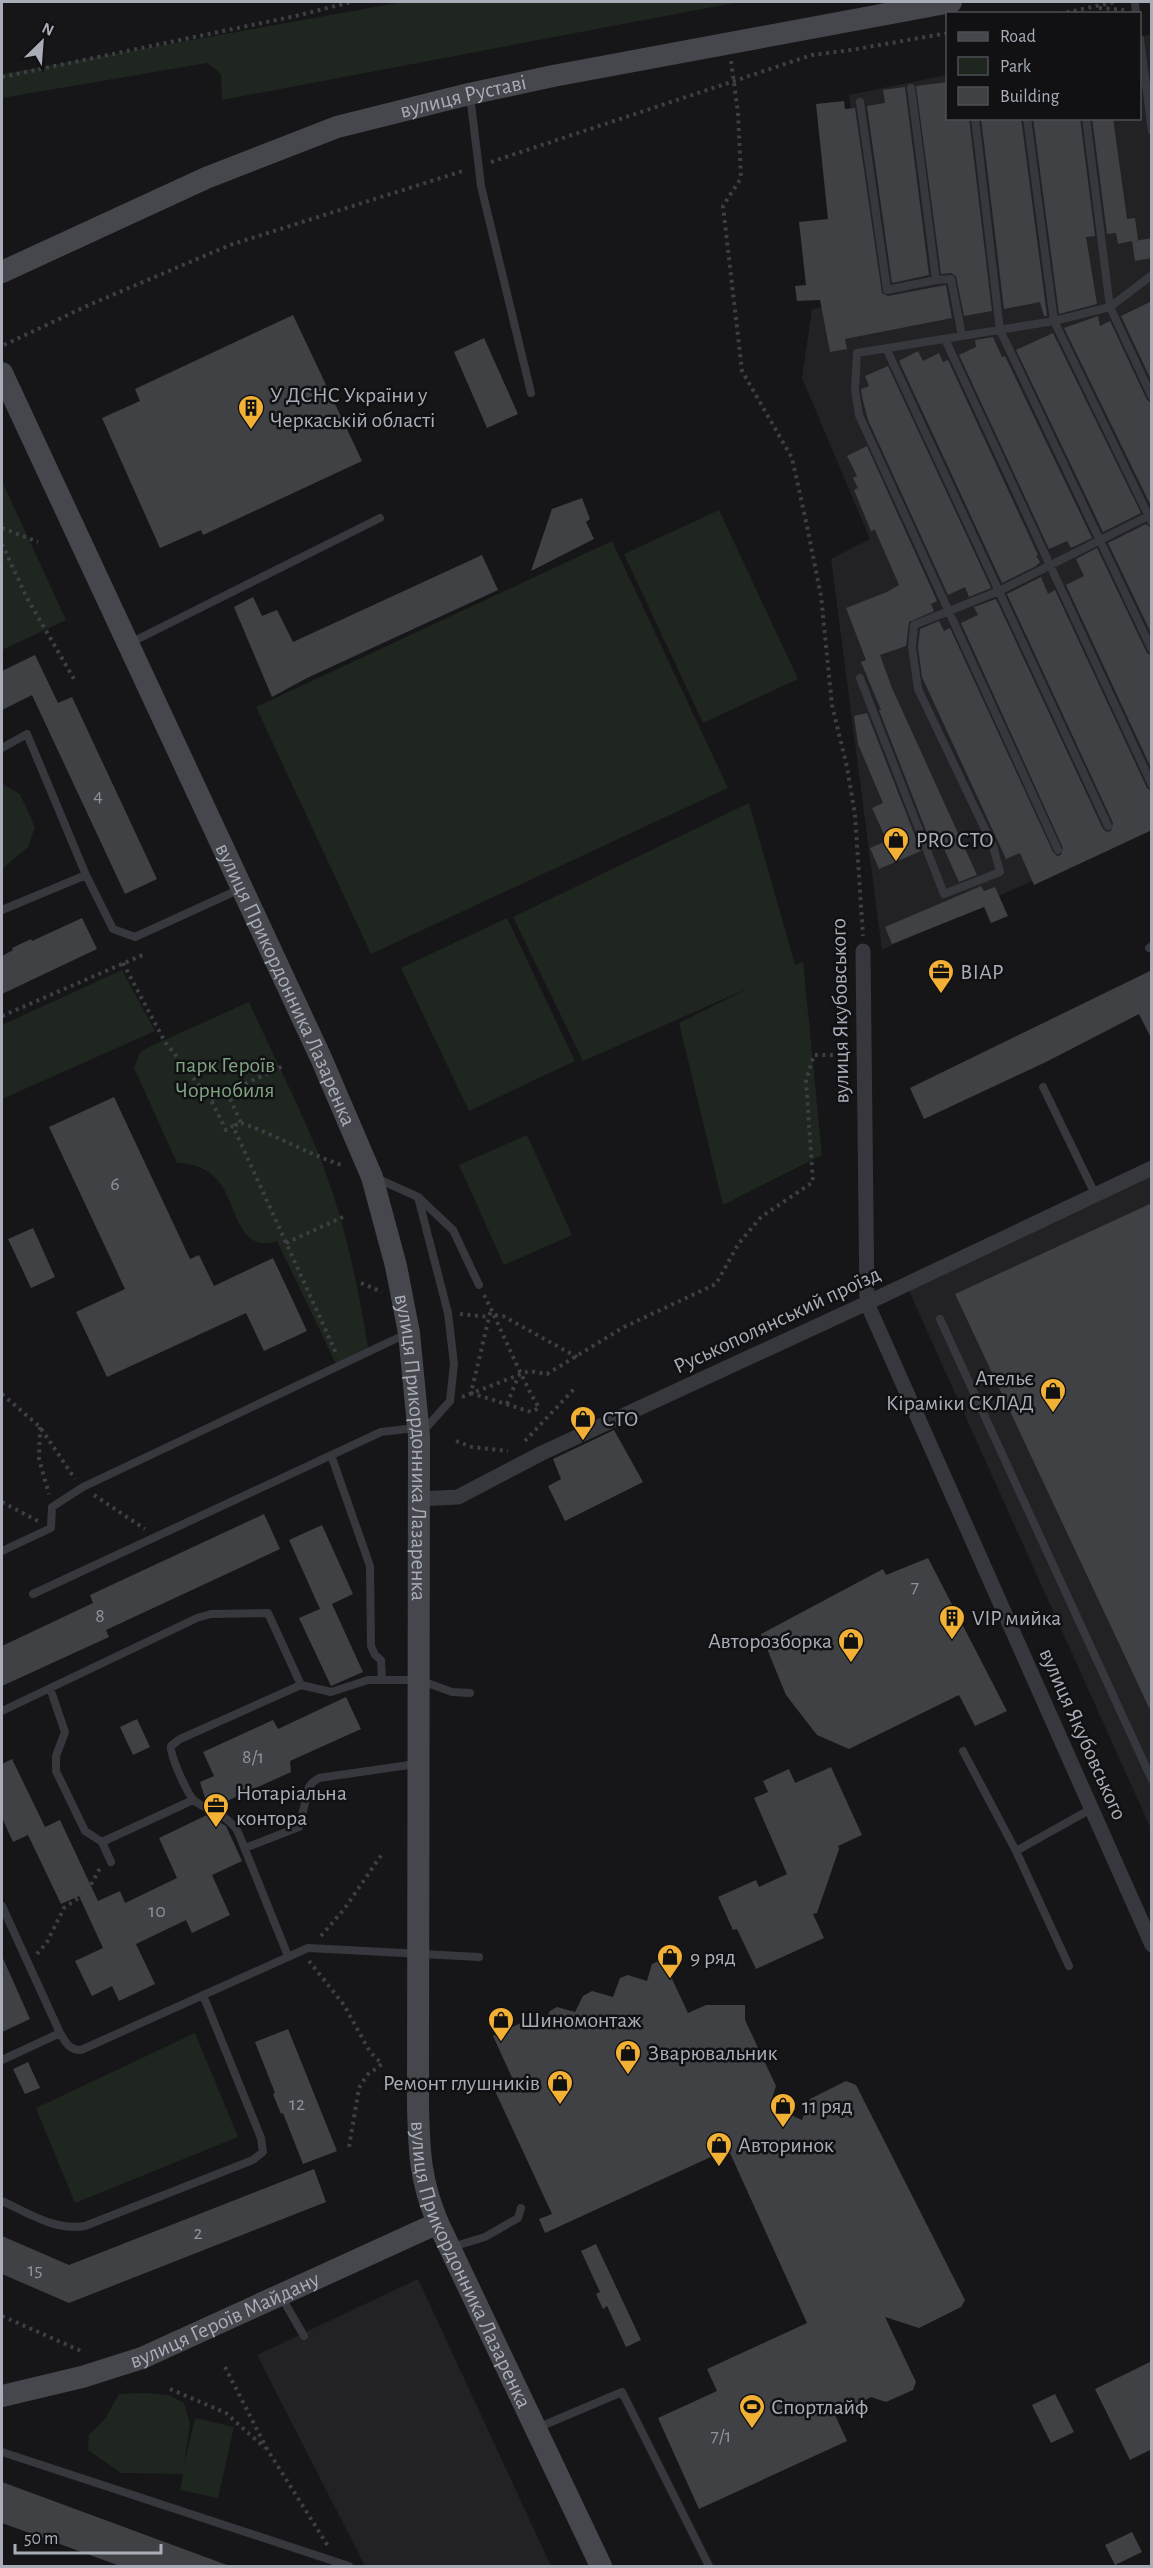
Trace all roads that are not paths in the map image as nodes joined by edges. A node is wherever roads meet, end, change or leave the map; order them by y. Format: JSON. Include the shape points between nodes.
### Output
{"nodes":[{"id":1,"x":951,"y":2,"type":"edge"},
{"id":2,"x":1141,"y":47,"type":"edge"},
{"id":3,"x":911,"y":88,"type":"dead end"},
{"id":4,"x":469,"y":94,"type":"junction"},
{"id":5,"x":860,"y":102,"type":"dead end"},
{"id":6,"x":975,"y":120,"type":"edge"},
{"id":7,"x":1027,"y":120,"type":"edge"},
{"id":8,"x":1086,"y":120,"type":"edge"},
{"id":9,"x":1152,"y":131,"type":"edge"},
{"id":10,"x":2,"y":272,"type":"edge"},
{"id":11,"x":1151,"y":275,"type":"edge"},
{"id":12,"x":936,"y":280,"type":"junction"},
{"id":13,"x":1110,"y":308,"type":"junction"},
{"id":14,"x":1054,"y":321,"type":"junction"},
{"id":15,"x":1000,"y":330,"type":"junction"},
{"id":16,"x":962,"y":336,"type":"junction"},
{"id":17,"x":945,"y":339,"type":"junction"},
{"id":18,"x":886,"y":348,"type":"junction"},
{"id":19,"x":2,"y":373,"type":"edge"},
{"id":20,"x":531,"y":393,"type":"dead end"},
{"id":21,"x":1152,"y":397,"type":"edge"},
{"id":22,"x":1150,"y":517,"type":"edge"},
{"id":23,"x":380,"y":518,"type":"dead end"},
{"id":24,"x":1099,"y":539,"type":"junction"},
{"id":25,"x":1050,"y":565,"type":"junction"},
{"id":26,"x":999,"y":591,"type":"junction"},
{"id":27,"x":948,"y":613,"type":"junction"},
{"id":28,"x":128,"y":644,"type":"junction"},
{"id":29,"x":1152,"y":650,"type":"edge"},
{"id":30,"x":860,"y":678,"type":"dead end"},
{"id":31,"x":2,"y":748,"type":"edge"},
{"id":32,"x":1152,"y":785,"type":"edge"},
{"id":33,"x":1108,"y":826,"type":"dead end"},
{"id":34,"x":1058,"y":850,"type":"dead end"},
{"id":35,"x":86,"y":875,"type":"junction"},
{"id":36,"x":241,"y":888,"type":"junction"},
{"id":37,"x":2,"y":910,"type":"edge"},
{"id":38,"x":863,"y":951,"type":"road end"},
{"id":39,"x":1043,"y":1087,"type":"dead end"},
{"id":40,"x":1152,"y":1168,"type":"edge"},
{"id":41,"x":372,"y":1177,"type":"junction"},
{"id":42,"x":1095,"y":1194,"type":"junction"},
{"id":43,"x":418,"y":1197,"type":"junction"},
{"id":44,"x":479,"y":1285,"type":"road end"},
{"id":45,"x":867,"y":1303,"type":"junction"},
{"id":46,"x":940,"y":1319,"type":"dead end"},
{"id":47,"x":409,"y":1333,"type":"junction"},
{"id":48,"x":418,"y":1432,"type":"junction"},
{"id":49,"x":331,"y":1455,"type":"junction"},
{"id":50,"x":419,"y":1499,"type":"junction"},
{"id":51,"x":2,"y":1551,"type":"edge"},
{"id":52,"x":33,"y":1594,"type":"dead end"},
{"id":53,"x":382,"y":1680,"type":"junction"},
{"id":54,"x":419,"y":1680,"type":"junction"},
{"id":55,"x":301,"y":1685,"type":"junction"},
{"id":56,"x":50,"y":1688,"type":"junction"},
{"id":57,"x":470,"y":1693,"type":"dead end"},
{"id":58,"x":2,"y":1711,"type":"edge"},
{"id":59,"x":963,"y":1751,"type":"dead end"},
{"id":60,"x":419,"y":1763,"type":"junction"},
{"id":61,"x":1152,"y":1780,"type":"edge"},
{"id":62,"x":193,"y":1800,"type":"junction"},
{"id":63,"x":1091,"y":1809,"type":"junction"},
{"id":64,"x":102,"y":1842,"type":"junction"},
{"id":65,"x":245,"y":1848,"type":"junction"},
{"id":66,"x":1016,"y":1851,"type":"junction"},
{"id":67,"x":111,"y":1862,"type":"road end"},
{"id":68,"x":2,"y":1906,"type":"edge"},
{"id":69,"x":1152,"y":1946,"type":"edge"},
{"id":70,"x":419,"y":1954,"type":"junction"},
{"id":71,"x":288,"y":1956,"type":"junction"},
{"id":72,"x":479,"y":1957,"type":"dead end"},
{"id":73,"x":1069,"y":1966,"type":"dead end"},
{"id":74,"x":203,"y":1995,"type":"junction"},
{"id":75,"x":60,"y":2033,"type":"junction"},
{"id":76,"x":2,"y":2060,"type":"edge"},
{"id":77,"x":2,"y":2201,"type":"edge"},
{"id":78,"x":521,"y":2208,"type":"dead end"},
{"id":79,"x":438,"y":2223,"type":"junction"},
{"id":80,"x":451,"y":2248,"type":"junction"},
{"id":81,"x":282,"y":2296,"type":"junction"},
{"id":82,"x":304,"y":2336,"type":"dead end"},
{"id":83,"x":2,"y":2396,"type":"edge"},
{"id":84,"x":536,"y":2429,"type":"junction"},
{"id":85,"x":2,"y":2452,"type":"edge"},
{"id":86,"x":349,"y":2566,"type":"edge"},
{"id":87,"x":601,"y":2566,"type":"edge"},
{"id":88,"x":709,"y":2566,"type":"edge"}],
"edges":[{"from":1,"to":4,"type":"street","name":"вулиця Руставі"},
{"from":2,"to":9,"type":"lane"},
{"from":3,"to":12,"type":"lane"},
{"from":4,"to":10,"type":"street","name":"вулиця Руставі","via":[[337,127],[206,178]]},
{"from":4,"to":20,"type":"lane","via":[[481,186]]},
{"from":5,"to":12,"type":"lane","via":[[887,290]]},
{"from":6,"to":15,"type":"lane"},
{"from":7,"to":14,"type":"lane"},
{"from":8,"to":13,"type":"lane"},
{"from":11,"to":13,"type":"lane"},
{"from":12,"to":16,"type":"lane","via":[[951,279]]},
{"from":13,"to":14,"type":"lane"},
{"from":13,"to":21,"type":"lane"},
{"from":14,"to":15,"type":"lane"},
{"from":14,"to":22,"type":"lane"},
{"from":15,"to":16,"type":"lane"},
{"from":15,"to":24,"type":"lane"},
{"from":16,"to":17,"type":"lane"},
{"from":17,"to":18,"type":"lane"},
{"from":17,"to":25,"type":"lane"},
{"from":18,"to":26,"type":"lane"},
{"from":18,"to":27,"type":"lane","via":[[857,353],[855,390],[859,415]]},
{"from":19,"to":28,"type":"street","name":"вулиця Прикордонника Лазаренка"},
{"from":22,"to":24,"type":"lane"},
{"from":23,"to":28,"type":"lane"},
{"from":24,"to":25,"type":"lane"},
{"from":24,"to":29,"type":"lane"},
{"from":25,"to":26,"type":"lane"},
{"from":25,"to":32,"type":"lane"},
{"from":26,"to":27,"type":"lane"},
{"from":26,"to":33,"type":"lane"},
{"from":27,"to":30,"type":"lane","via":[[914,625],[912,647],[918,689],[993,846],[1000,872],[944,894]]},
{"from":27,"to":34,"type":"lane"},
{"from":28,"to":36,"type":"street","name":"вулиця Прикордонника Лазаренка"},
{"from":31,"to":35,"type":"lane","via":[[27,734]]},
{"from":35,"to":36,"type":"lane","via":[[113,929],[135,937]]},
{"from":35,"to":37,"type":"lane"},
{"from":36,"to":41,"type":"street","name":"вулиця Прикордонника Лазаренка"},
{"from":38,"to":45,"type":"street","name":"вулиця Якубовського"},
{"from":39,"to":42,"type":"lane"},
{"from":40,"to":42,"type":"street","name":"Руськополянський проїзд"},
{"from":41,"to":43,"type":"lane"},
{"from":41,"to":47,"type":"street","name":"вулиця Прикордонника Лазаренка"},
{"from":42,"to":45,"type":"street","name":"Руськополянський проїзд"},
{"from":43,"to":44,"type":"lane","via":[[453,1230]]},
{"from":43,"to":48,"type":"lane","via":[[448,1313],[454,1364],[450,1401]]},
{"from":45,"to":50,"type":"street","name":"Руськополянський проїзд","via":[[542,1453],[458,1497]]},
{"from":45,"to":63,"type":"street","name":"вулиця Якубовського"},
{"from":46,"to":61,"type":"lane"},
{"from":47,"to":48,"type":"street","name":"вулиця Прикордонника Лазаренка"},
{"from":47,"to":51,"type":"lane","via":[[83,1488],[52,1507],[51,1528]]},
{"from":48,"to":49,"type":"lane","via":[[388,1429]]},
{"from":48,"to":50,"type":"street","name":"вулиця Прикордонника Лазаренка"},
{"from":49,"to":52,"type":"lane"},
{"from":49,"to":53,"type":"lane","via":[[370,1566],[371,1646],[381,1660]]},
{"from":50,"to":54,"type":"street","name":"вулиця Прикордонника Лазаренка"},
{"from":53,"to":54,"type":"lane"},
{"from":53,"to":55,"type":"lane","via":[[368,1680],[331,1692]]},
{"from":54,"to":57,"type":"lane","via":[[452,1692]]},
{"from":54,"to":60,"type":"street","name":"вулиця Прикордонника Лазаренка"},
{"from":55,"to":56,"type":"lane","via":[[268,1613],[236,1613],[197,1618]]},
{"from":55,"to":62,"type":"lane","via":[[175,1742],[170,1750],[172,1757]]},
{"from":56,"to":58,"type":"lane"},
{"from":56,"to":64,"type":"lane","via":[[65,1732],[56,1756],[56,1771],[86,1831]]},
{"from":59,"to":66,"type":"lane"},
{"from":60,"to":65,"type":"lane","via":[[319,1778],[309,1787],[299,1827]]},
{"from":60,"to":70,"type":"street","name":"вулиця Прикордонника Лазаренка"},
{"from":62,"to":64,"type":"lane"},
{"from":62,"to":65,"type":"lane","via":[[233,1824]]},
{"from":63,"to":66,"type":"lane"},
{"from":63,"to":69,"type":"street","name":"вулиця Якубовського"},
{"from":64,"to":67,"type":"lane"},
{"from":65,"to":71,"type":"lane"},
{"from":66,"to":73,"type":"lane"},
{"from":68,"to":75,"type":"lane"},
{"from":70,"to":71,"type":"lane","via":[[315,1948]]},
{"from":70,"to":72,"type":"lane"},
{"from":70,"to":79,"type":"street","name":"вулиця Прикордонника Лазаренка","via":[[420,2169]]},
{"from":71,"to":74,"type":"lane"},
{"from":74,"to":75,"type":"lane","via":[[81,2050],[73,2050]]},
{"from":74,"to":77,"type":"lane","via":[[261,2138],[263,2152],[253,2160],[70,2229]]},
{"from":75,"to":76,"type":"lane"},
{"from":78,"to":80,"type":"lane","via":[[518,2218],[485,2237]]},
{"from":79,"to":80,"type":"street","name":"вулиця Прикордонника Лазаренка"},
{"from":79,"to":81,"type":"street","name":"вулиця Героїв Майдану"},
{"from":80,"to":84,"type":"street","name":"вулиця Прикордонника Лазаренка"},
{"from":81,"to":82,"type":"lane"},
{"from":81,"to":83,"type":"street","name":"вулиця Героїв Майдану","via":[[132,2362]]},
{"from":84,"to":87,"type":"street","name":"вулиця Прикордонника Лазаренка"},
{"from":84,"to":88,"type":"lane","via":[[622,2391]]},
{"from":85,"to":86,"type":"lane"}]}
